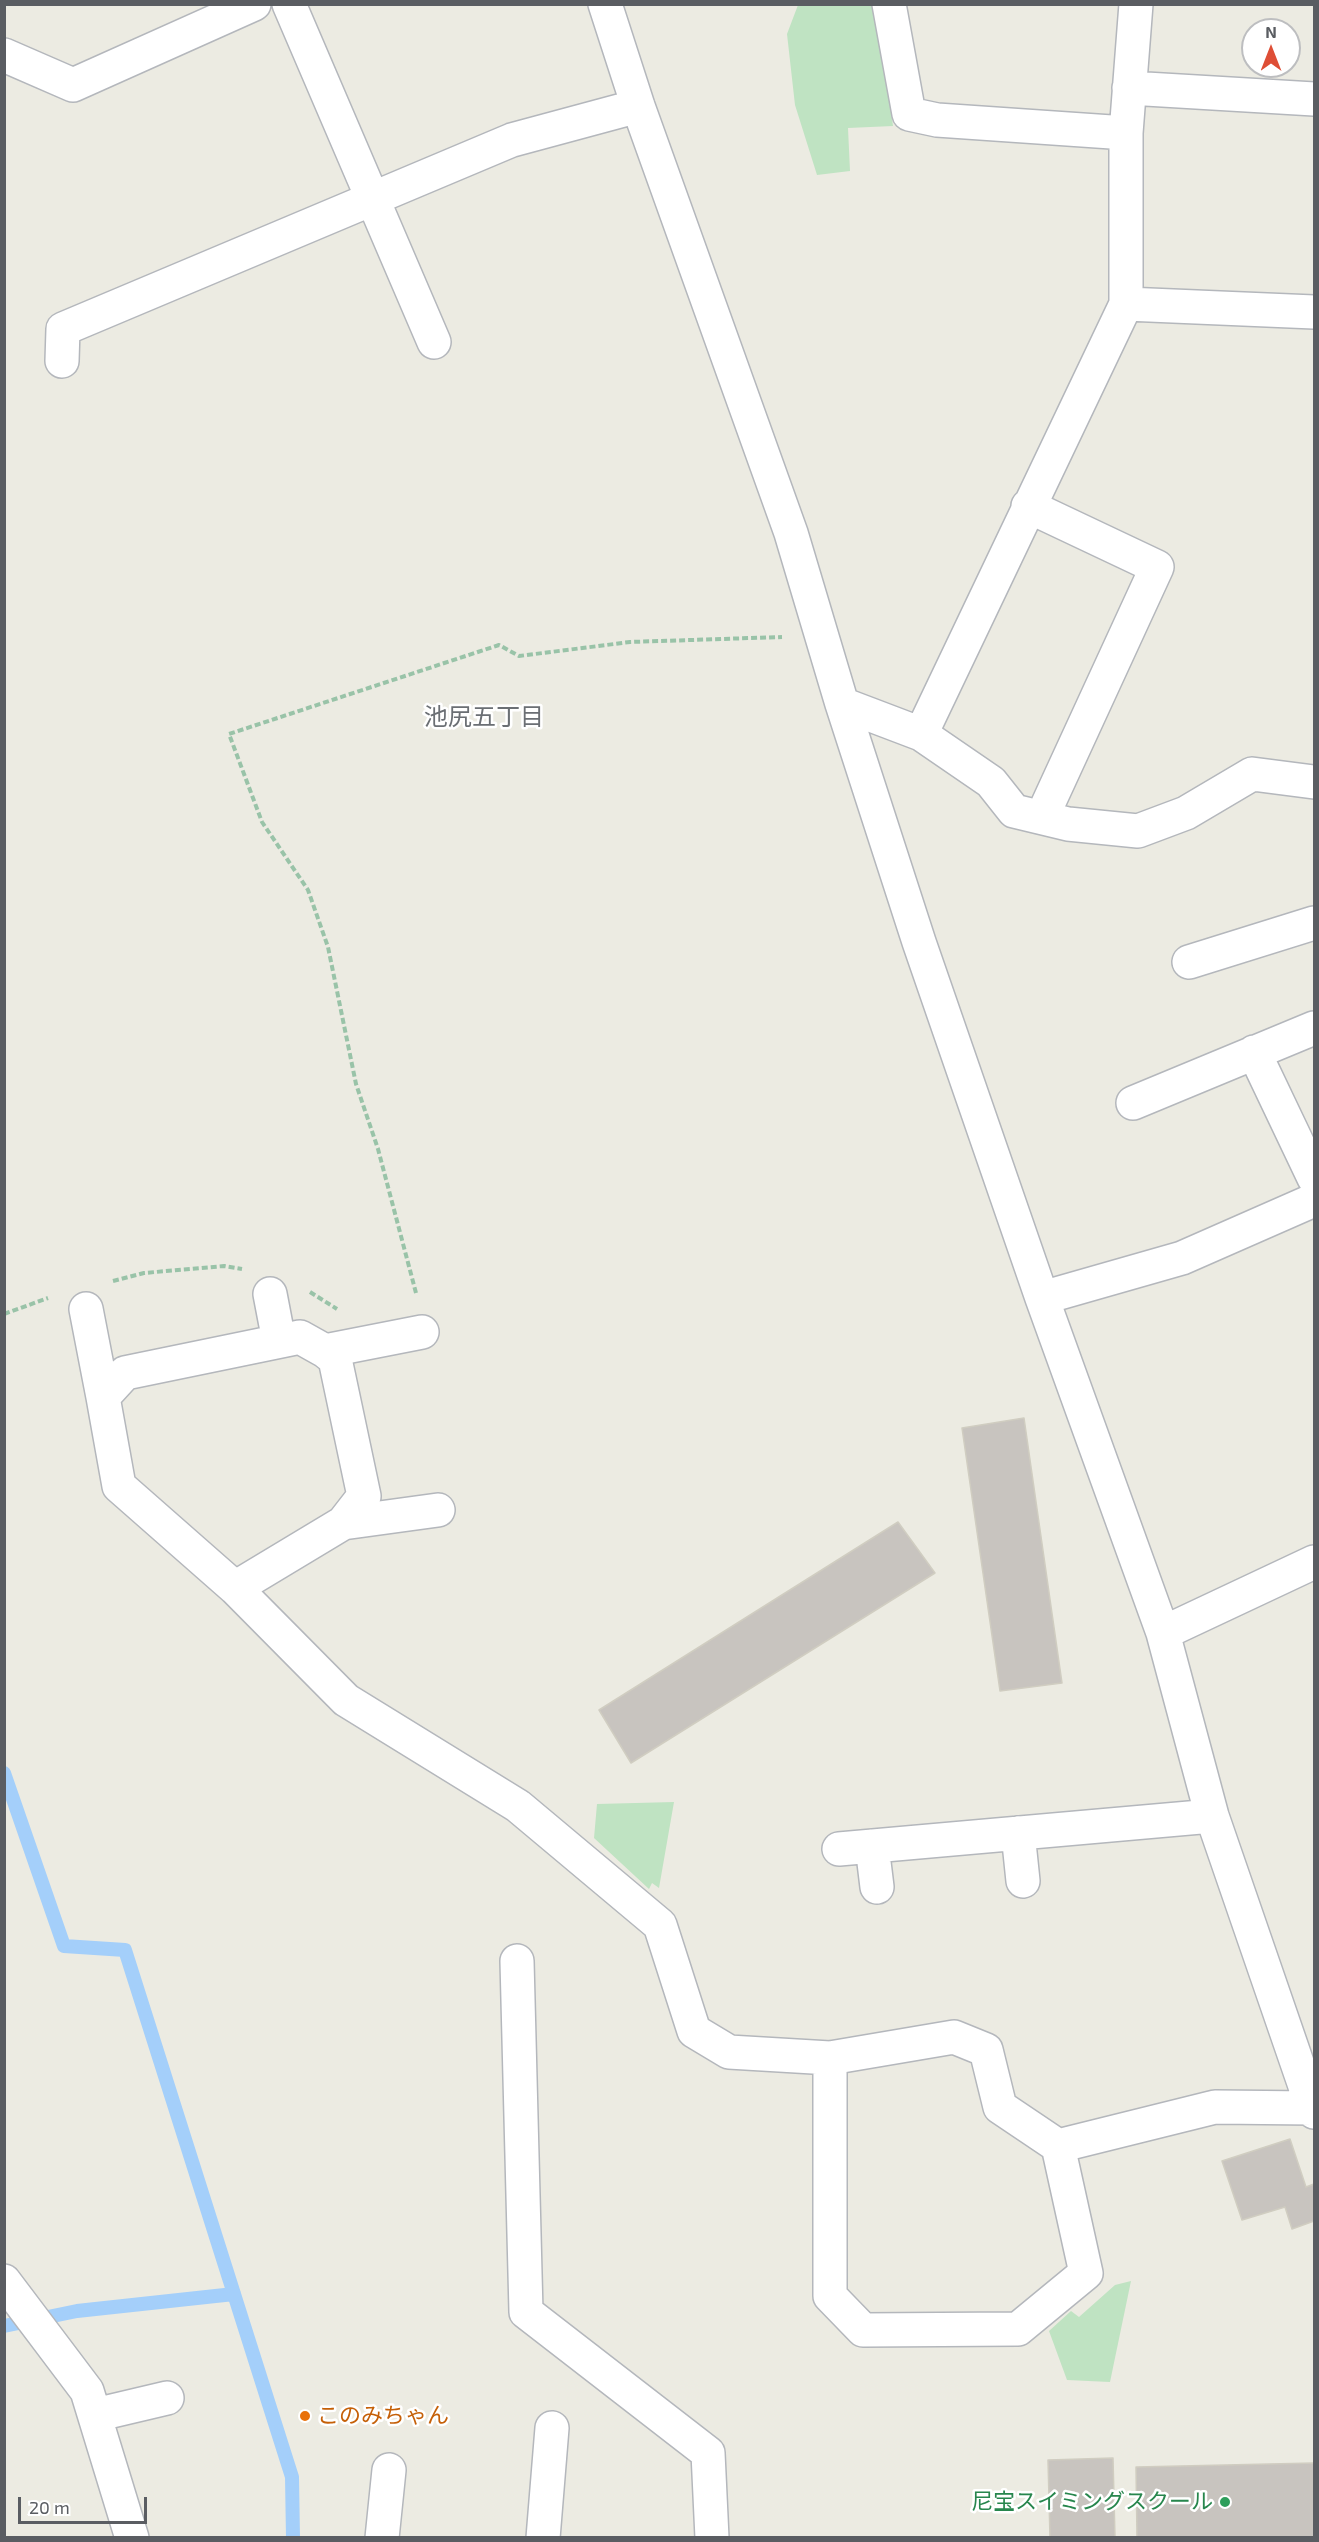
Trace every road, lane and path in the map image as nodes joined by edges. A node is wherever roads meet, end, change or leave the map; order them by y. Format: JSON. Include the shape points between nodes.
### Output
{"nodes":[{"id":1,"x":254,"y":4,"type":"edge"},
{"id":2,"x":289,"y":4,"type":"edge"},
{"id":3,"x":605,"y":4,"type":"edge"},
{"id":4,"x":889,"y":4,"type":"edge"},
{"id":5,"x":1136,"y":4,"type":"edge"},
{"id":6,"x":4,"y":55,"type":"edge"},
{"id":7,"x":1129,"y":88,"type":"junction"},
{"id":8,"x":1314,"y":99,"type":"edge"},
{"id":9,"x":638,"y":106,"type":"junction"},
{"id":10,"x":1126,"y":133,"type":"junction"},
{"id":11,"x":372,"y":198,"type":"junction"},
{"id":12,"x":1126,"y":304,"type":"junction"},
{"id":13,"x":1314,"y":312,"type":"edge"},
{"id":14,"x":434,"y":342,"type":"dead end"},
{"id":15,"x":62,"y":361,"type":"dead end"},
{"id":16,"x":1028,"y":506,"type":"junction"},
{"id":17,"x":783,"y":637,"type":"dead end"},
{"id":18,"x":842,"y":704,"type":"junction"},
{"id":19,"x":921,"y":734,"type":"junction"},
{"id":20,"x":1314,"y":782,"type":"edge"},
{"id":21,"x":1042,"y":817,"type":"junction"},
{"id":22,"x":1314,"y":923,"type":"edge"},
{"id":23,"x":1188,"y":962,"type":"dead end"},
{"id":24,"x":1314,"y":1028,"type":"edge"},
{"id":25,"x":1254,"y":1052,"type":"junction"},
{"id":26,"x":1133,"y":1103,"type":"dead end"},
{"id":27,"x":1314,"y":1178,"type":"edge"},
{"id":28,"x":1314,"y":1200,"type":"edge"},
{"id":29,"x":247,"y":1269,"type":"dead end"},
{"id":30,"x":309,"y":1292,"type":"dead end"},
{"id":31,"x":270,"y":1294,"type":"dead end"},
{"id":32,"x":94,"y":1296,"type":"joint"},
{"id":33,"x":51,"y":1297,"type":"dead end"},
{"id":34,"x":1042,"y":1298,"type":"junction"},
{"id":35,"x":418,"y":1299,"type":"dead end"},
{"id":36,"x":4,"y":1314,"type":"edge"},
{"id":37,"x":346,"y":1315,"type":"dead end"},
{"id":38,"x":422,"y":1332,"type":"dead end"},
{"id":39,"x":279,"y":1341,"type":"junction"},
{"id":40,"x":325,"y":1351,"type":"junction"},
{"id":41,"x":104,"y":1397,"type":"junction"},
{"id":42,"x":438,"y":1510,"type":"dead end"},
{"id":43,"x":343,"y":1523,"type":"junction"},
{"id":44,"x":1314,"y":1562,"type":"edge"},
{"id":45,"x":236,"y":1588,"type":"junction"},
{"id":46,"x":1163,"y":1633,"type":"junction"},
{"id":47,"x":1212,"y":1816,"type":"junction"},
{"id":48,"x":1018,"y":1833,"type":"junction"},
{"id":49,"x":872,"y":1846,"type":"junction"},
{"id":50,"x":839,"y":1849,"type":"dead end"},
{"id":51,"x":1023,"y":1881,"type":"dead end"},
{"id":52,"x":877,"y":1887,"type":"dead end"},
{"id":53,"x":517,"y":1961,"type":"dead end"},
{"id":54,"x":830,"y":2058,"type":"junction"},
{"id":55,"x":1314,"y":2110,"type":"edge"},
{"id":56,"x":1058,"y":2146,"type":"junction"},
{"id":57,"x":4,"y":2281,"type":"edge"},
{"id":58,"x":167,"y":2398,"type":"dead end"},
{"id":59,"x":95,"y":2415,"type":"junction"},
{"id":60,"x":552,"y":2428,"type":"dead end"},
{"id":61,"x":389,"y":2470,"type":"dead end"},
{"id":62,"x":132,"y":2538,"type":"edge"},
{"id":63,"x":382,"y":2538,"type":"edge"},
{"id":64,"x":543,"y":2538,"type":"edge"},
{"id":65,"x":712,"y":2538,"type":"edge"}],
"edges":[{"from":1,"to":6,"type":"street","via":[[73,85]]},
{"from":2,"to":11,"type":"street"},
{"from":3,"to":9,"type":"street"},
{"from":4,"to":10,"type":"street","via":[[909,114],[937,120]]},
{"from":5,"to":7,"type":"street"},
{"from":7,"to":8,"type":"street"},
{"from":7,"to":10,"type":"street"},
{"from":9,"to":11,"type":"street","via":[[512,140]]},
{"from":9,"to":18,"type":"street","via":[[791,533]]},
{"from":10,"to":12,"type":"street"},
{"from":11,"to":14,"type":"street"},
{"from":11,"to":15,"type":"street","via":[[63,328]]},
{"from":12,"to":13,"type":"street"},
{"from":12,"to":16,"type":"street"},
{"from":16,"to":19,"type":"street"},
{"from":16,"to":21,"type":"street","via":[[1156,567]]},
{"from":17,"to":35,"type":"path","via":[[630,642],[519,656],[499,645],[229,734],[262,822],[308,890],[328,947],[356,1084],[378,1149]]},
{"from":18,"to":19,"type":"street"},
{"from":18,"to":34,"type":"street"},
{"from":19,"to":21,"type":"street","via":[[991,782],[1014,811]]},
{"from":20,"to":21,"type":"street","via":[[1252,774],[1186,813],[1138,831],[1068,824]]},
{"from":22,"to":23,"type":"street"},
{"from":24,"to":25,"type":"street"},
{"from":25,"to":26,"type":"street"},
{"from":25,"to":27,"type":"street"},
{"from":28,"to":34,"type":"street","via":[[1182,1258]]},
{"from":29,"to":32,"type":"path","via":[[224,1266],[144,1273]]},
{"from":30,"to":37,"type":"path"},
{"from":31,"to":39,"type":"street"},
{"from":32,"to":41,"type":"street"},
{"from":33,"to":36,"type":"path"},
{"from":34,"to":46,"type":"street"},
{"from":38,"to":40,"type":"street"},
{"from":39,"to":40,"type":"street","via":[[300,1337]]},
{"from":39,"to":41,"type":"street","via":[[125,1373]]},
{"from":40,"to":43,"type":"street","via":[[335,1359],[364,1496]]},
{"from":41,"to":45,"type":"street","via":[[119,1486]]},
{"from":42,"to":43,"type":"street"},
{"from":43,"to":45,"type":"street"},
{"from":44,"to":46,"type":"street"},
{"from":45,"to":54,"type":"street","via":[[346,1700],[518,1806],[660,1925],[694,2031],[729,2052]]},
{"from":46,"to":47,"type":"street"},
{"from":47,"to":48,"type":"street"},
{"from":47,"to":55,"type":"street"},
{"from":48,"to":49,"type":"street"},
{"from":48,"to":51,"type":"street"},
{"from":49,"to":50,"type":"street"},
{"from":49,"to":52,"type":"street"},
{"from":53,"to":65,"type":"street","via":[[526,2312],[708,2453]]},
{"from":54,"to":56,"type":"street","via":[[954,2037],[986,2050],[1000,2107]]},
{"from":54,"to":56,"type":"street","via":[[830,2296],[863,2330],[1018,2329],[1086,2273]]},
{"from":55,"to":56,"type":"street","via":[[1215,2107]]},
{"from":57,"to":59,"type":"street","via":[[87,2391]]},
{"from":58,"to":59,"type":"street"},
{"from":59,"to":62,"type":"street"},
{"from":60,"to":64,"type":"street"},
{"from":61,"to":63,"type":"street"}]}
